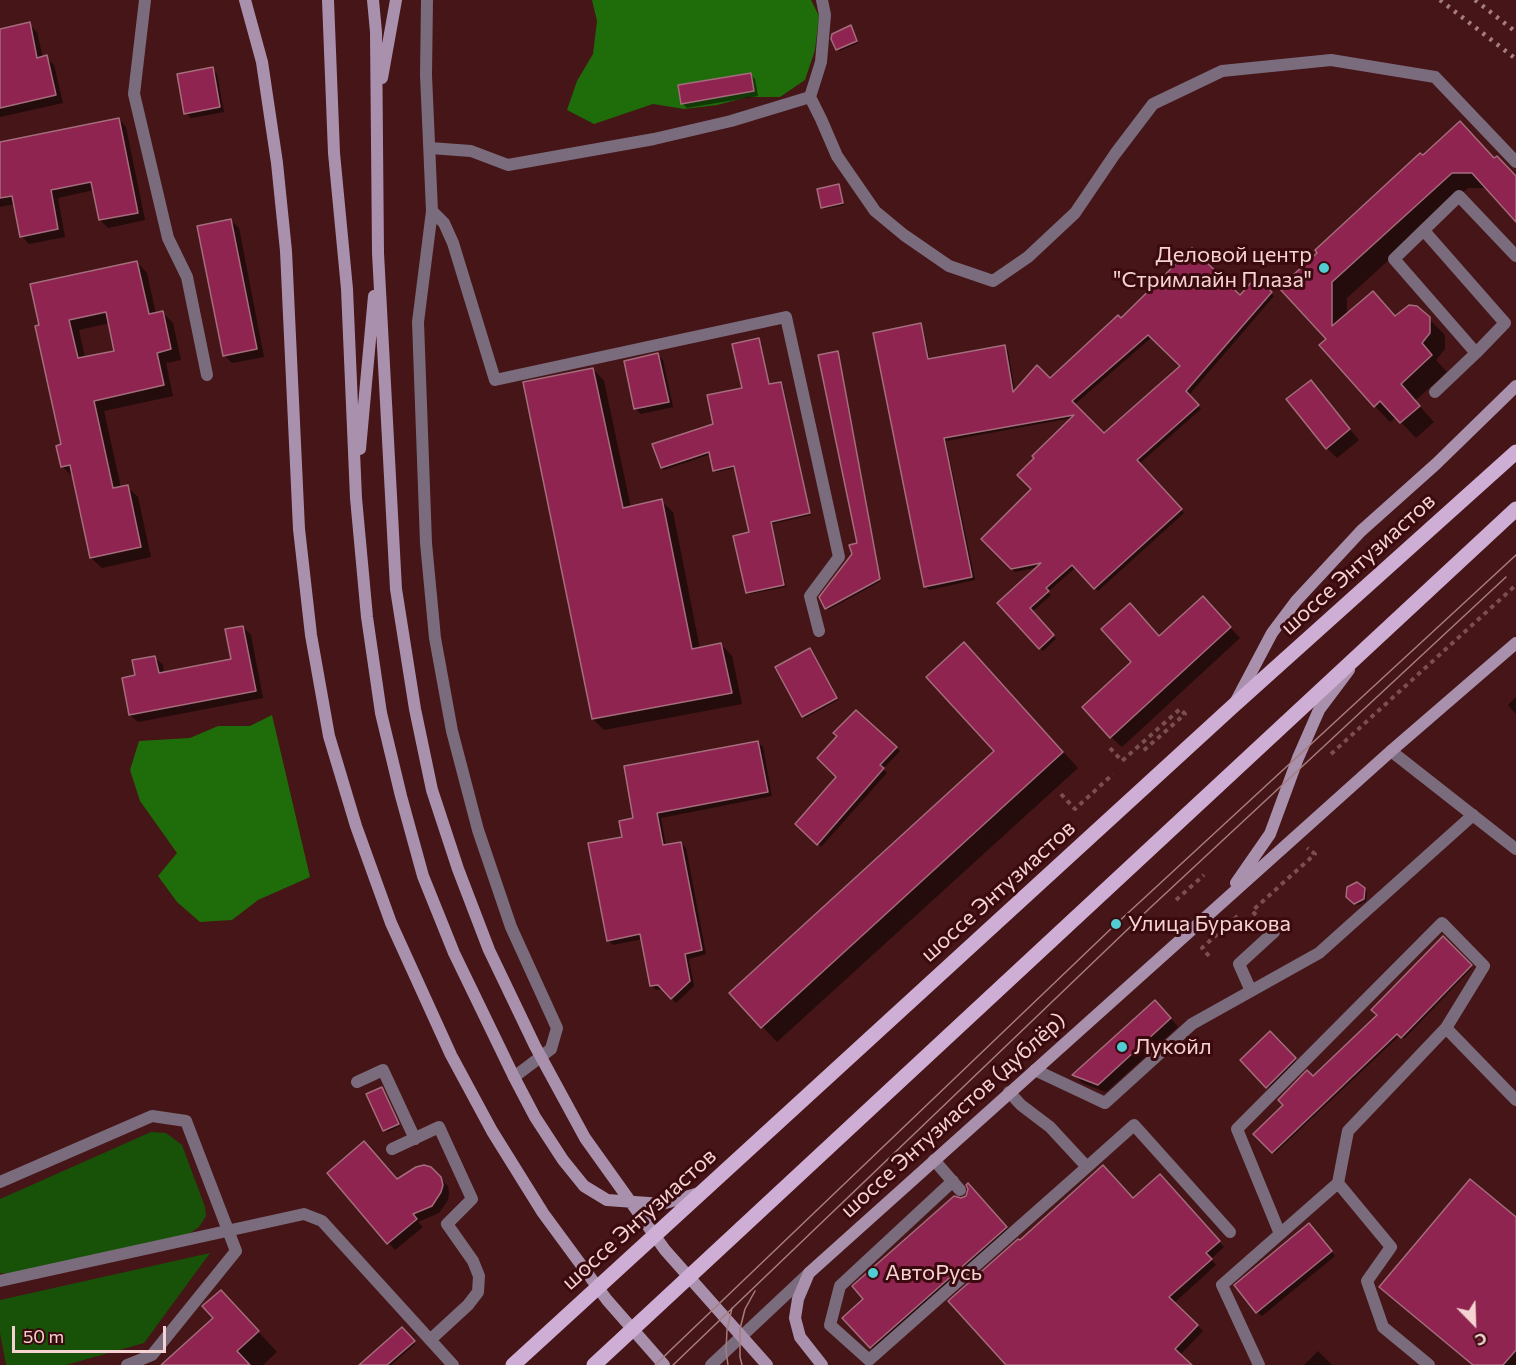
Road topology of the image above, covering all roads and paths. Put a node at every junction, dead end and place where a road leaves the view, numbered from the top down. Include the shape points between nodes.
1 (145, 0) edge
2 (245, 0) edge
3 (328, 0) edge
4 (373, 0) edge
5 (396, 0) edge
6 (427, 0) edge
7 (822, 0) edge
8 (810, 97) junction
9 (376, 109) junction
10 (430, 148) junction
11 (1516, 162) edge
12 (432, 211) junction
13 (1426, 233) dead end
14 (378, 253) junction
15 (1516, 256) edge
16 (1476, 353) junction
17 (207, 375) dead end
18 (1516, 386) edge
19 (1435, 392) dead end
20 (1516, 453) edge
21 (356, 498) junction
22 (1516, 509) edge
23 (1516, 585) edge
24 (819, 631) dead end
25 (1516, 644) edge
26 (1363, 652) junction
27 (1232, 708) junction
28 (1110, 748) dead end
29 (1391, 751) junction
30 (1142, 752) dead end
31 (1331, 754) dead end
32 (1113, 774) dead end
33 (1061, 794) dead end
34 (1473, 815) junction
35 (1516, 849) edge
36 (1300, 855) dead end
37 (1204, 875) dead end
38 (1225, 899) junction
39 (1176, 900) dead end
40 (1241, 913) dead end
41 (1256, 915) dead end
42 (1274, 932) dead end
43 (1209, 956) dead end
44 (1251, 991) junction
45 (1446, 1028) junction
46 (1035, 1070) junction
47 (514, 1077) junction
48 (357, 1082) dead end
49 (1009, 1092) junction
50 (1516, 1100) edge
51 (415, 1139) junction
52 (392, 1149) dead end
53 (934, 1160) junction
54 (1087, 1167) junction
55 (0, 1182) edge
56 (1338, 1184) junction
57 (702, 1192) junction
58 (228, 1231) junction
59 (1230, 1232) dead end
60 (1280, 1234) junction
61 (809, 1273) junction
62 (0, 1281) edge
63 (430, 1340) junction
64 (127, 1365) edge
65 (453, 1365) edge
66 (513, 1365) edge
67 (594, 1365) edge
68 (664, 1365) edge
69 (711, 1365) edge
70 (767, 1365) edge
71 (822, 1365) edge
72 (1259, 1365) edge
73 (1429, 1365) edge

1 - 17 street via 134,94 168,238 188,277
2 - 68 main road via 262,62 277,163 286,251 299,529 311,635 329,736 356,826 391,923 451,1055 492,1131 543,1214 607,1300
3 - 21 main road via 334,153 348,290
4 - 9 main road
5 - 9 main road
6 - 10 street
7 - 8 street via 825,15 821,62
8 - 10 street via 654,139 508,165 471,152
8 - 11 street via 837,156 875,211 949,266 993,281 1028,257 1075,213 1153,104 1222,71 1331,60 1435,77
9 - 14 main road
10 - 12 street
12 - 24 street via 444,223 453,243 495,380 786,317 838,558 810,596
12 - 47 street via 418,322 426,543 435,638 452,731 478,830 510,927 557,1028 551,1049
13 - 16 street via 1505,323
14 - 21 main road
14 - 70 main road via 396,589 432,790 458,870 489,950 585,1138 665,1250
15 - 16 street via 1459,196 1394,259
16 - 19 street
18 - 27 main road via 1361,531 1296,601 1272,633
20 - 27 main road, шоссе Энтузиастов
21 - 47 main road via 381,713 401,796 423,876 454,953
22 - 26 main road
23 - 31 path
25 - 29 main road
26 - 38 main road via 1319,710 1270,834
26 - 67 main road
27 - 57 main road, шоссе Энтузиастов
28 - 30 path via 1122,761 1180,709 1185,714
29 - 34 street
29 - 38 main road
32 - 33 path via 1075,809
34 - 35 street
34 - 44 street via 1319,953
36 - 41 path via 1308,847 1315,854 1252,911
37 - 39 path
38 - 46 main road, шоссе Энтузиастов (дублёр)
40 - 43 path via 1202,948
42 - 44 street via 1239,964
44 - 46 street via 1192,1024 1105,1103
45 - 50 street
45 - 56 street via 1348,1131
45 - 60 street via 1484,966 1442,923 1237,1128
46 - 49 main road, шоссе Энтузиастов (дублёр)
47 - 57 main road via 535,1117 584,1186 607,1200 662,1204
48 - 51 street via 383,1070
49 - 53 main road, шоссе Энтузиастов (дублёр)
49 - 54 street via 1050,1127
51 - 52 street
51 - 63 street via 439,1127 449,1148 472,1199 447,1224 479,1276 478,1292
53 - 54 street via 957,1185 840,1286 830,1325 869,1360
53 - 61 main road, шоссе Энтузиастов (дублёр)
54 - 59 street via 1134,1125
55 - 58 street via 152,1116 186,1121
56 - 60 street
56 - 73 street via 1391,1247 1367,1281 1383,1327
57 - 66 main road, шоссе Энтузиастов
58 - 62 street
58 - 63 street via 304,1214 322,1221
58 - 64 street via 236,1251 152,1355
60 - 72 street via 1222,1284
61 - 69 street, шоссе Энтузиастов (дублёр)
61 - 71 main road via 795,1318 800,1337
63 - 65 street

